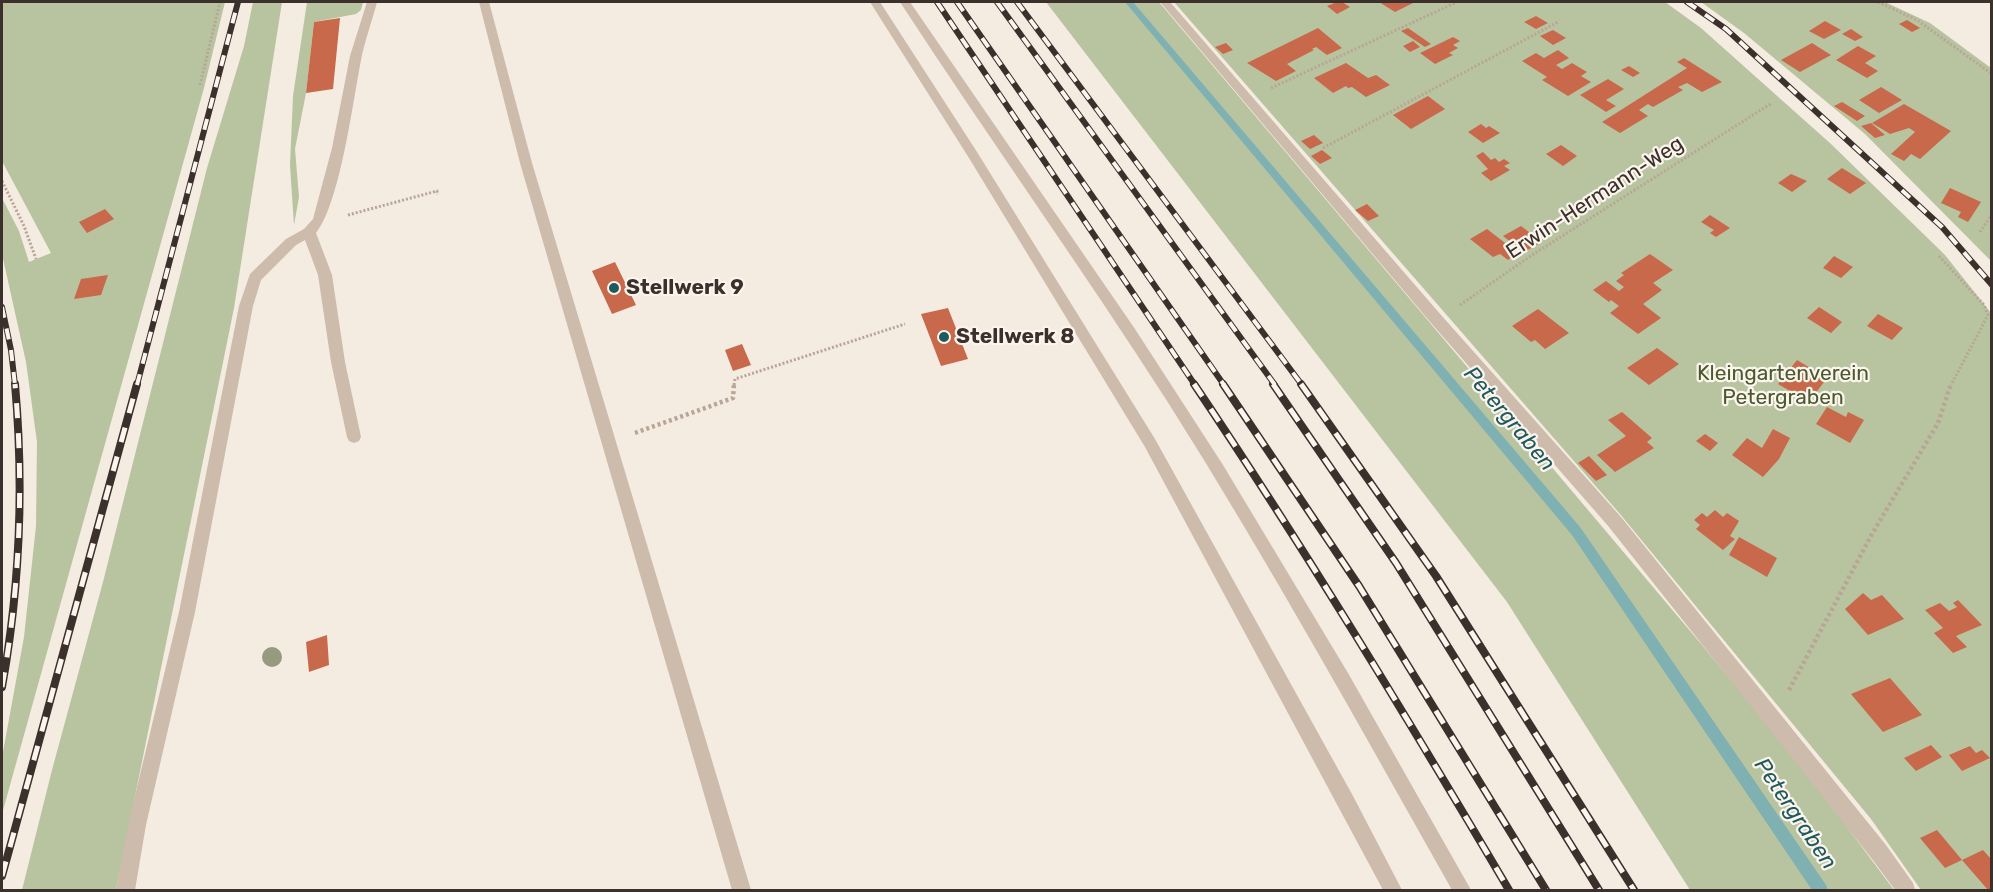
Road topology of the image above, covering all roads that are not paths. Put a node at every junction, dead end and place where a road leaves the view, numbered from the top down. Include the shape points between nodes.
1 (372, 2) edge
2 (484, 2) edge
3 (875, 2) edge
4 (905, 2) edge
5 (1165, 2) edge
6 (309, 232) junction
7 (354, 437) dead end
8 (125, 891) edge
9 (742, 891) edge
10 (1393, 891) edge
11 (1462, 891) edge
12 (1906, 891) edge

1 - 6 lane via 320,216
2 - 9 lane via 526,163
3 - 10 lane via 1150,443
4 - 11 lane via 1131,334 1372,730
5 - 12 lane via 1615,522
6 - 7 lane via 325,275
6 - 8 lane via 291,242 255,278 246,306 187,612 136,825

